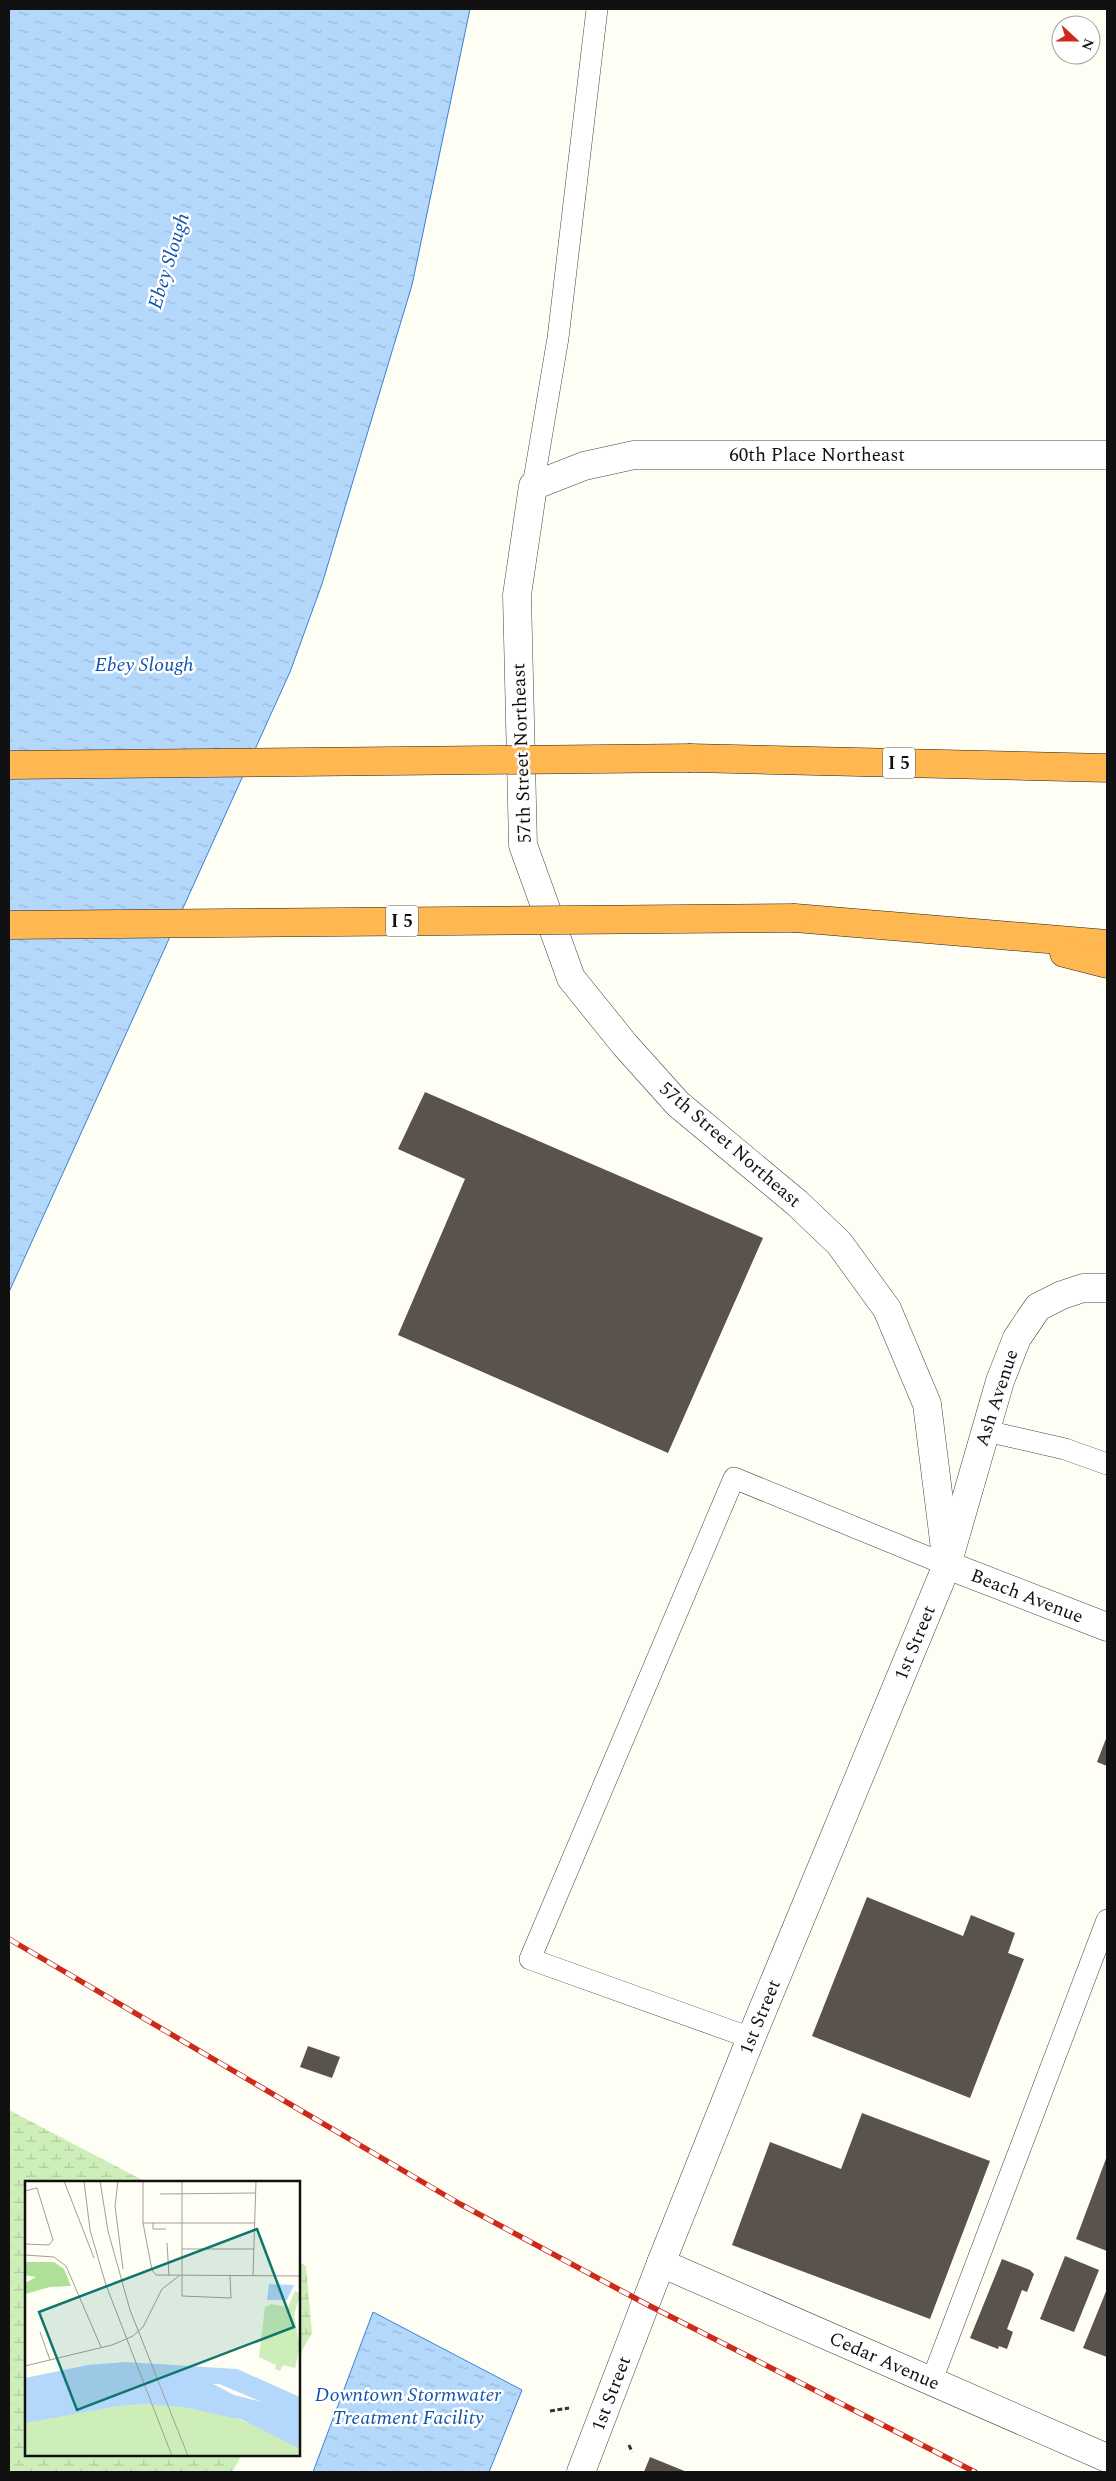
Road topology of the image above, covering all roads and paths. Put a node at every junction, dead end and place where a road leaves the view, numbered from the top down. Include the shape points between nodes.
1 (597, 9) edge
2 (1107, 455) edge
3 (533, 486) junction
4 (9, 765) edge
5 (1107, 768) edge
6 (9, 924) edge
7 (980, 932) junction
8 (1107, 944) edge
9 (1107, 964) edge
10 (1107, 1288) edge
11 (986, 1431) junction
12 (1107, 1464) edge
13 (947, 1565) junction
14 (1107, 1627) edge
15 (1107, 1920) edge
16 (751, 2038) junction
17 (661, 2263) junction
18 (932, 2380) junction
19 (1107, 2458) edge
20 (581, 2472) edge

1 - 3 lane via 558,338
2 - 3 street, 60th Place Northeast via 634,456 584,466
3 - 13 street, 57th Street Northeast via 517,595 523,844 571,978 624,1046 678,1104 839,1243 887,1308 927,1404
4 - 5 highway, I 5, bridge via 692,758
6 - 7 highway, I 5, bridge via 795,918
7 - 8 highway, I 5
7 - 9 highway
10 - 11 street, Ash Avenue via 1083,1288 1038,1307 1017,1338 1000,1381
11 - 12 lane via 1065,1449
11 - 13 street, Ash Avenue
13 - 14 street, Beach Avenue
13 - 16 street, 1st Street
13 - 16 lane via 734,1478 530,1959
15 - 18 lane
16 - 17 street, 1st Street
17 - 18 street, Cedar Avenue
17 - 20 street, 1st Street
18 - 19 street, Cedar Avenue

